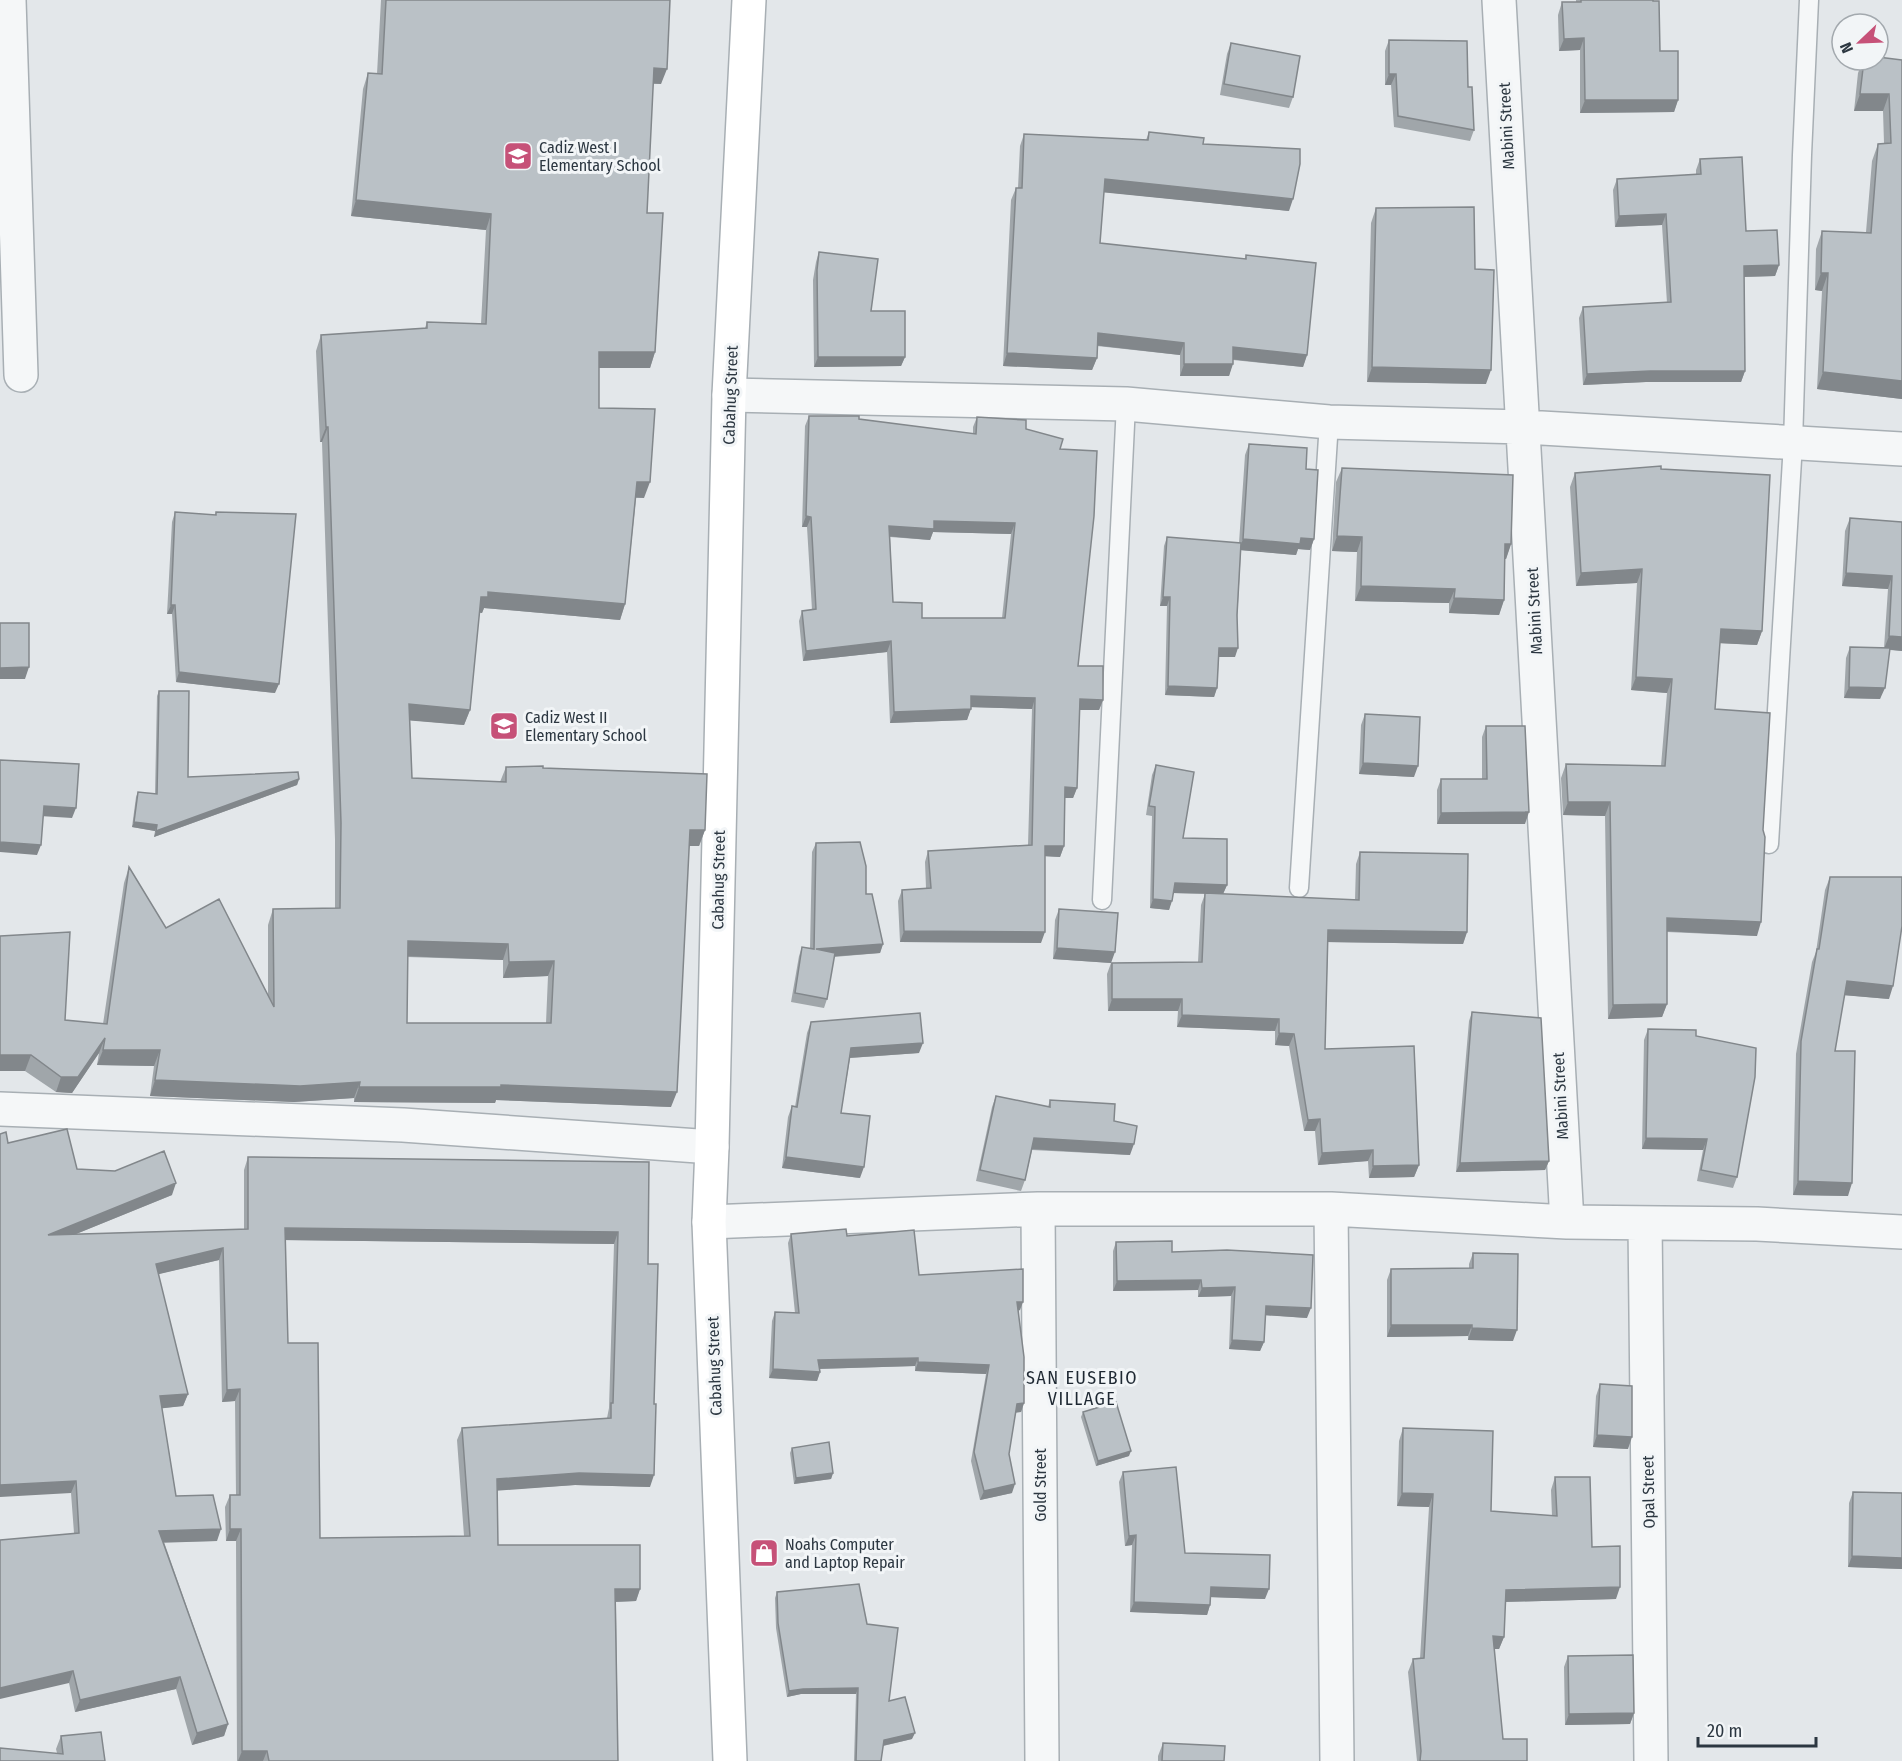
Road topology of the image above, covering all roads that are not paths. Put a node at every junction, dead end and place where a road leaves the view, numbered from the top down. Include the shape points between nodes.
1 (9, 0) edge
2 (749, 0) edge
3 (1499, 0) edge
4 (1809, 0) edge
5 (21, 375) dead end
6 (729, 395) junction
7 (1126, 404) junction
8 (1329, 422) junction
9 (1524, 428) junction
10 (1793, 443) junction
11 (1902, 449) edge
12 (1769, 844) dead end
13 (1299, 888) dead end
14 (1102, 900) dead end
15 (0, 1109) edge
16 (712, 1147) junction
17 (1038, 1209) junction
18 (1331, 1209) junction
19 (708, 1222) junction
20 (1567, 1222) junction
21 (1645, 1223) junction
22 (1902, 1232) edge
23 (730, 1761) edge
24 (1042, 1761) edge
25 (1337, 1761) edge
26 (1651, 1761) edge

1 - 5 street
2 - 6 street, Cabahug Street
3 - 9 street, Mabini Street
4 - 10 lane
6 - 7 street
6 - 16 street, Cabahug Street
7 - 8 street
7 - 14 lane
8 - 9 street
8 - 13 lane
9 - 10 street
9 - 20 street, Mabini Street
10 - 11 street
10 - 12 lane
15 - 16 street via 403,1125
16 - 19 street, Cabahug Street
17 - 18 street
17 - 19 street
17 - 24 street, Gold Street
18 - 20 street
18 - 25 street
19 - 23 street, Cabahug Street
20 - 21 street
21 - 22 street
21 - 26 street, Opal Street

